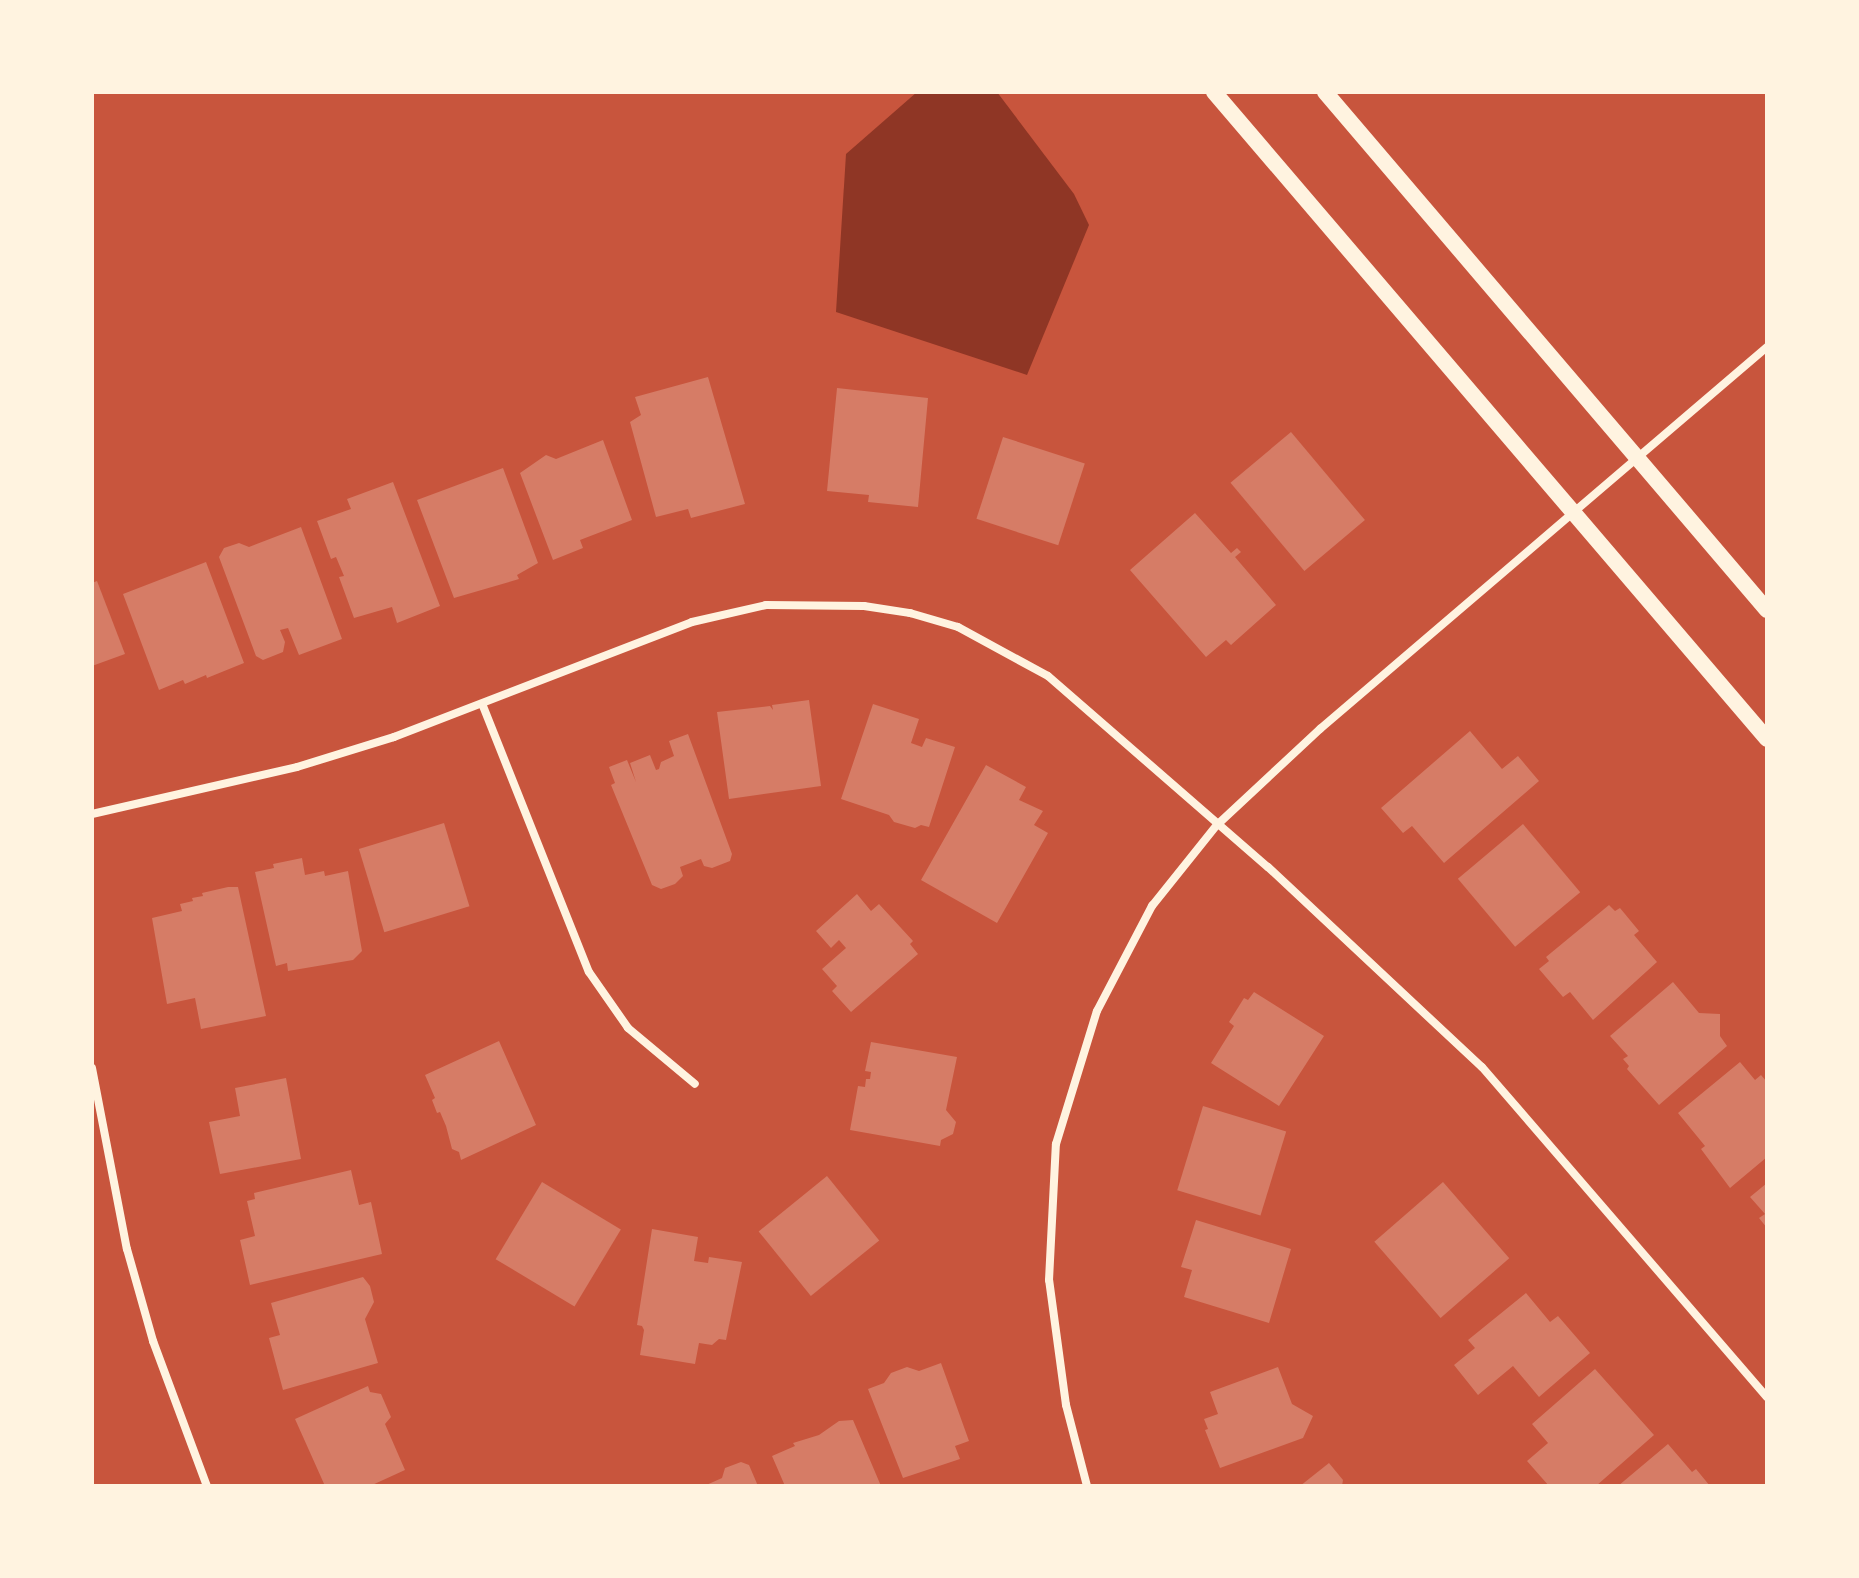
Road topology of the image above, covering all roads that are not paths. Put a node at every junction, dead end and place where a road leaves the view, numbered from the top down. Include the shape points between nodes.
1 (1214, 92) edge
2 (1325, 92) edge
3 (1767, 347) edge
4 (1636, 456) junction
5 (1572, 511) junction
6 (1767, 610) edge
7 (483, 706) junction
8 (1767, 739) edge
9 (92, 814) edge
10 (1217, 825) junction
11 (92, 1068) edge
12 (695, 1084) dead end
13 (1767, 1397) edge
14 (207, 1486) edge
15 (1087, 1486) edge

1 - 5 main road
2 - 4 main road
3 - 4 street
4 - 5 street
4 - 6 main road
5 - 8 main road
5 - 10 street
7 - 9 street via 297,767
7 - 10 street via 692,622 766,605 864,606 910,613 958,627 1048,676
7 - 12 street via 589,972 628,1028
10 - 13 street via 1482,1067
10 - 15 street via 1152,906 1097,1011 1056,1144 1049,1280 1066,1405
11 - 14 street via 131,1264 153,1341

